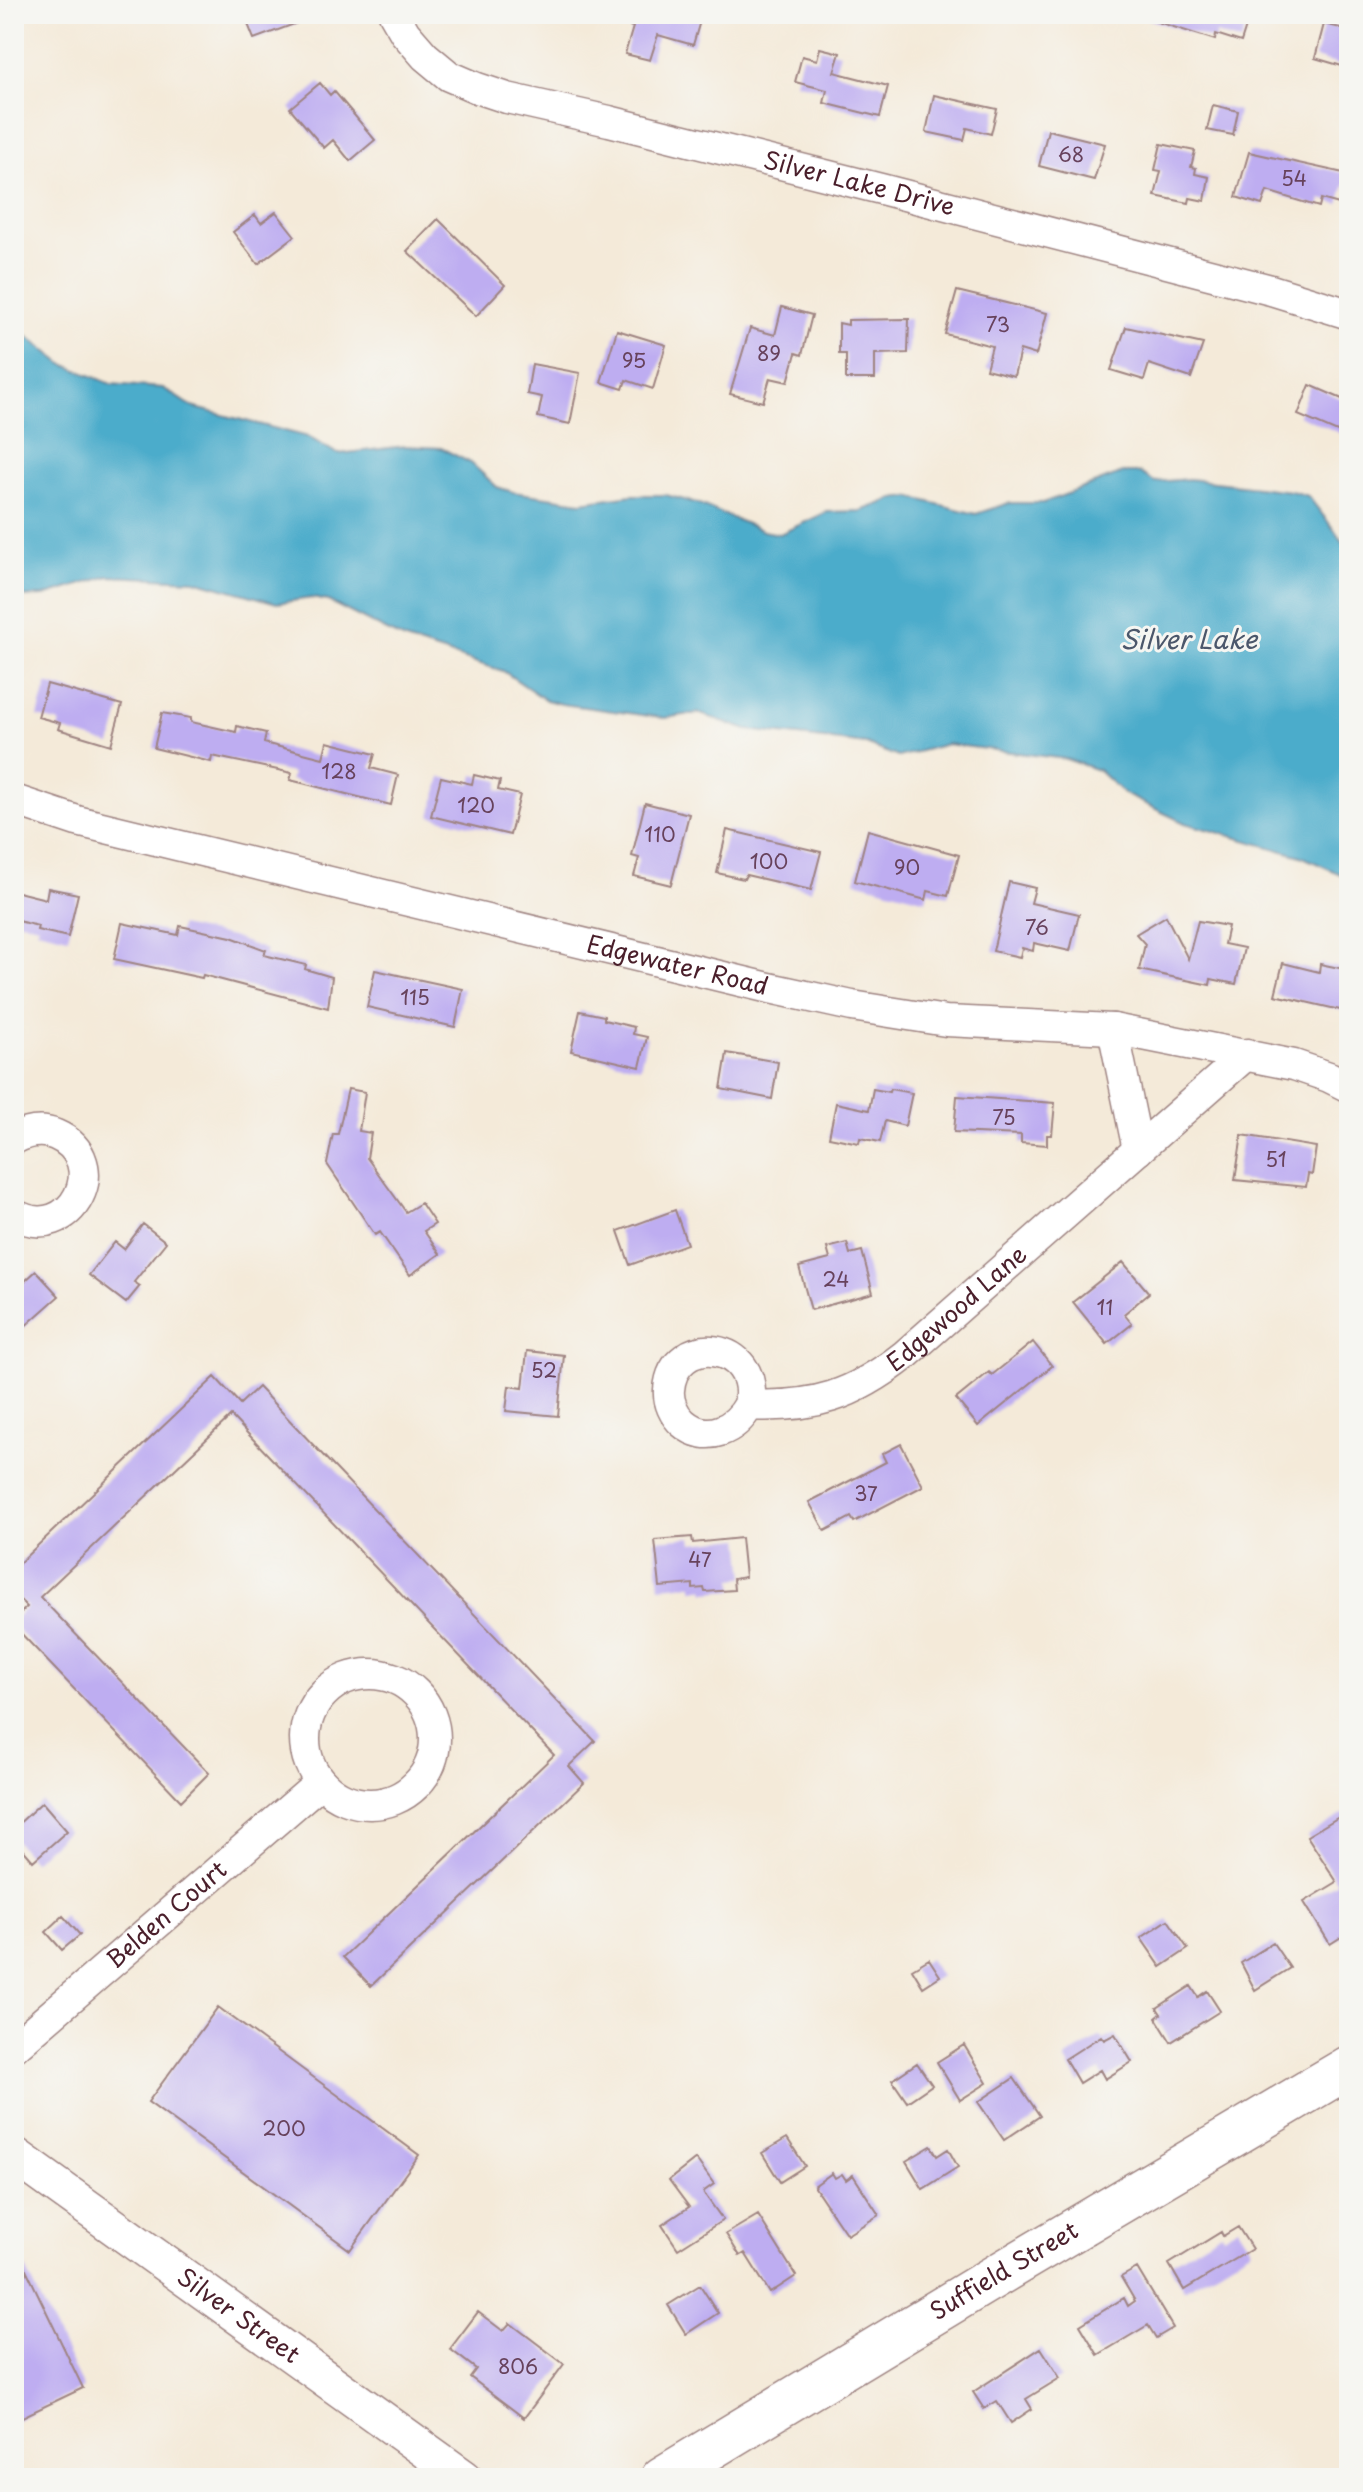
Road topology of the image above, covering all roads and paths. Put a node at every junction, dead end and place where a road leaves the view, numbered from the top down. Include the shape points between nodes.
1 (394, 14) edge
2 (1349, 314) edge
3 (14, 800) edge
4 (1113, 1029) junction
5 (1247, 1054) junction
6 (1349, 1087) edge
7 (14, 1139) edge
8 (1138, 1150) junction
9 (14, 1214) edge
10 (749, 1405) dead end
11 (321, 1782) junction
12 (14, 2047) edge
13 (1349, 2067) edge
14 (14, 2155) edge
15 (464, 2478) edge
16 (662, 2478) edge

1 - 2 street, Silver Lake Drive via 425,56 449,76 507,98 866,185
3 - 4 street, Edgewater Road via 108,829 838,1003 946,1021
4 - 5 street, Edgewater Road
4 - 8 street
5 - 6 street, Edgewater Road via 1294,1065
5 - 8 street, Edgewood Lane
7 - 9 street via 30,1132 59,1136 74,1148 84,1175 76,1202 62,1215 34,1221
8 - 10 street, Edgewood Lane via 884,1372 837,1396 806,1404
11 - 11 street via 355,1802 382,1803 407,1793 425,1774 435,1749 433,1722 421,1698 400,1680 373,1673 346,1678 323,1693 308,1717 305,1744
11 - 12 street, Belden Court
13 - 16 main road, Suffield Street
14 - 15 street, Silver Street

